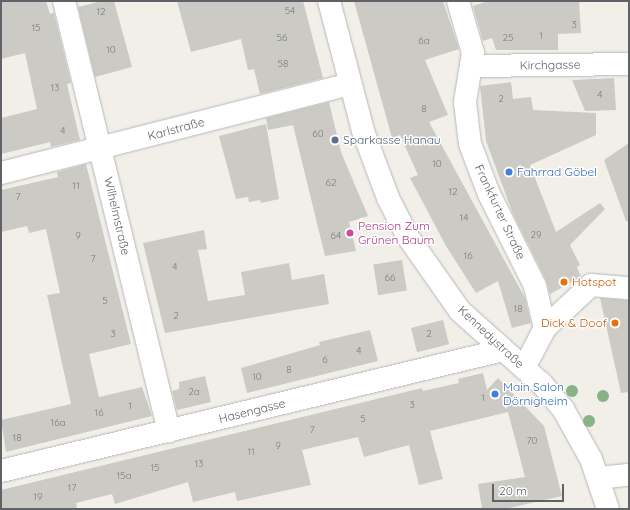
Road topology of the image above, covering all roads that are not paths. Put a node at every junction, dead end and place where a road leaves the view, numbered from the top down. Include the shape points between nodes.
1 (64, 1) edge
2 (329, 1) edge
3 (458, 1) edge
4 (629, 64) edge
5 (472, 66) junction
6 (350, 84) junction
7 (101, 149) junction
8 (1, 173) edge
9 (629, 288) edge
10 (545, 328) junction
11 (503, 350) junction
12 (524, 368) junction
13 (169, 431) junction
14 (1, 471) edge
15 (629, 475) edge
16 (598, 478) junction
17 (608, 509) edge

1 - 7 street, Wilhelmstraße
2 - 6 street, Kennedystraße
3 - 5 street, Frankfurter Straße via 470,37
4 - 5 street, Kirchgasse
5 - 10 street, Frankfurter Straße via 464,102 470,144 486,188 535,286
6 - 7 street, Karlstraße
6 - 11 street, Kennedystraße via 375,164 408,237 460,311
7 - 8 street, Karlstraße
7 - 13 street, Wilhelmstraße
9 - 10 street via 591,285
10 - 12 street
11 - 12 street, Kennedystraße
11 - 13 street, Hasengasse
12 - 16 street, Kennedystraße via 547,388 574,424
13 - 14 street, Hasengasse
15 - 16 street
16 - 17 street, Kennedystraße

